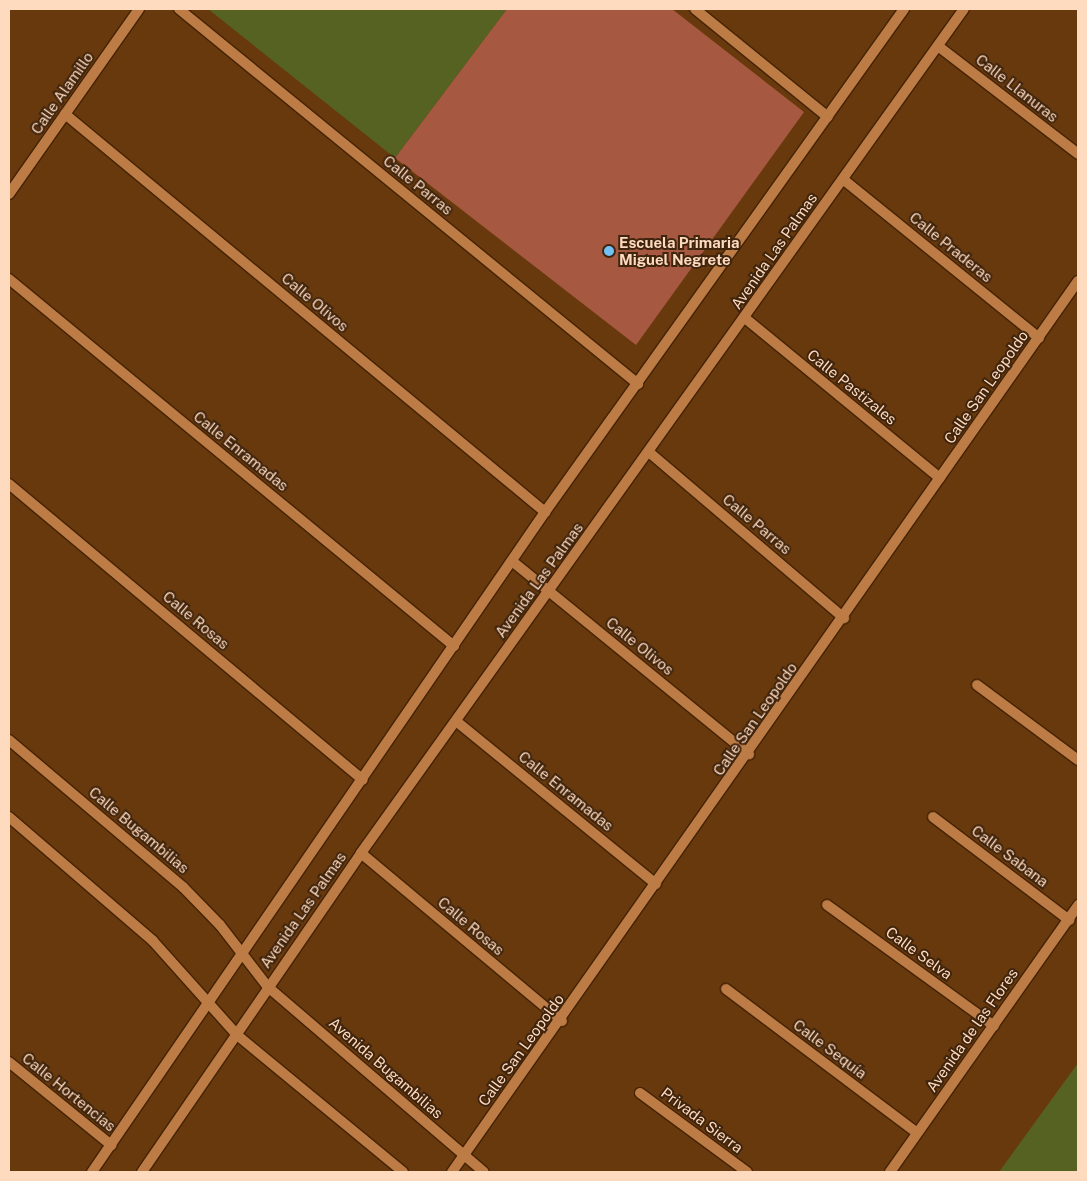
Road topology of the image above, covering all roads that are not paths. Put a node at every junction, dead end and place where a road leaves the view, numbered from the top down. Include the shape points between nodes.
1 (139, 9) edge
2 (179, 9) edge
3 (695, 9) edge
4 (904, 9) edge
5 (964, 9) edge
6 (938, 46) junction
7 (65, 114) junction
8 (828, 117) junction
9 (1078, 154) edge
10 (844, 180) junction
11 (9, 194) edge
12 (9, 279) edge
13 (1078, 282) edge
14 (745, 318) junction
15 (1039, 338) junction
16 (638, 384) junction
17 (650, 453) junction
18 (940, 478) junction
19 (9, 484) edge
20 (545, 512) junction
21 (512, 561) junction
22 (549, 590) junction
23 (844, 618) junction
24 (454, 646) junction
25 (977, 685) dead end
26 (456, 721) junction
27 (9, 740) edge
28 (749, 754) junction
29 (1078, 760) edge
30 (363, 780) junction
31 (9, 817) edge
32 (933, 817) dead end
33 (361, 853) junction
34 (656, 884) junction
35 (827, 905) dead end
36 (1078, 905) edge
37 (1069, 920) junction
38 (242, 952) junction
39 (268, 987) junction
40 (726, 989) dead end
41 (208, 1002) junction
42 (562, 1020) junction
43 (994, 1026) junction
44 (237, 1035) junction
45 (9, 1062) edge
46 (640, 1093) dead end
47 (917, 1134) junction
48 (111, 1145) junction
49 (463, 1155) junction
50 (92, 1172) edge
51 (142, 1172) edge
52 (403, 1172) edge
53 (452, 1172) edge
54 (484, 1172) edge
55 (747, 1172) edge
56 (890, 1172) edge

1 - 7 street, Calle Alamillo
2 - 16 street, Calle Parras
3 - 8 street
4 - 8 street, Avenida Las Palmas
5 - 6 street, Avenida Las Palmas
6 - 9 street, Calle Llanuras
6 - 10 street, Avenida Las Palmas
7 - 11 street, Calle Alamillo
7 - 20 street, Calle Olivos
8 - 16 street, Avenida Las Palmas
10 - 14 street, Avenida Las Palmas
10 - 15 street, Calle Praderas
12 - 24 street, Calle Enramadas
13 - 15 street, Calle San Leopoldo
14 - 17 street, Avenida Las Palmas
14 - 18 street, Calle Pastizales
15 - 18 street, Calle San Leopoldo
16 - 20 street, Avenida Las Palmas
17 - 22 street, Avenida Las Palmas
17 - 23 street, Calle Parras
18 - 23 street, Calle San Leopoldo
19 - 30 street, Calle Rosas
20 - 21 street, Avenida Las Palmas
21 - 22 street, Calle Olivos
21 - 24 street, Avenida Las Palmas
22 - 26 street, Avenida Las Palmas
22 - 28 street, Calle Olivos
23 - 28 street, Calle San Leopoldo
24 - 30 street, Avenida Las Palmas
25 - 29 street
26 - 33 street, Avenida Las Palmas
26 - 34 street, Calle Enramadas
27 - 38 street, Calle Bugambilias via 183,887
28 - 34 street, Calle San Leopoldo
30 - 38 street, Avenida Las Palmas
31 - 41 street via 153,941
32 - 37 street, Calle Sabana
33 - 39 street, Avenida Las Palmas
33 - 42 street, Calle Rosas
34 - 42 street, Calle San Leopoldo
35 - 43 street, Calle Selva
36 - 37 street, Avenida de las Flores
37 - 43 street, Avenida de las Flores
38 - 39 street, Calle Bugambilias
38 - 41 street, Avenida Las Palmas
39 - 44 street, Avenida Las Palmas
39 - 49 street, Avenida Bugambilias
40 - 47 street, Calle Sequía
41 - 44 street
41 - 48 street, Avenida Las Palmas
42 - 49 street, Calle San Leopoldo
43 - 47 street, Avenida de las Flores
44 - 51 street, Avenida Las Palmas
44 - 52 street
45 - 48 street, Calle Hortencias
46 - 55 street, Privada Sierra
47 - 56 street, Avenida de las Flores
48 - 50 street, Avenida Las Palmas
49 - 53 street, Calle San Leopoldo
49 - 54 street, Avenida Bugambilias

